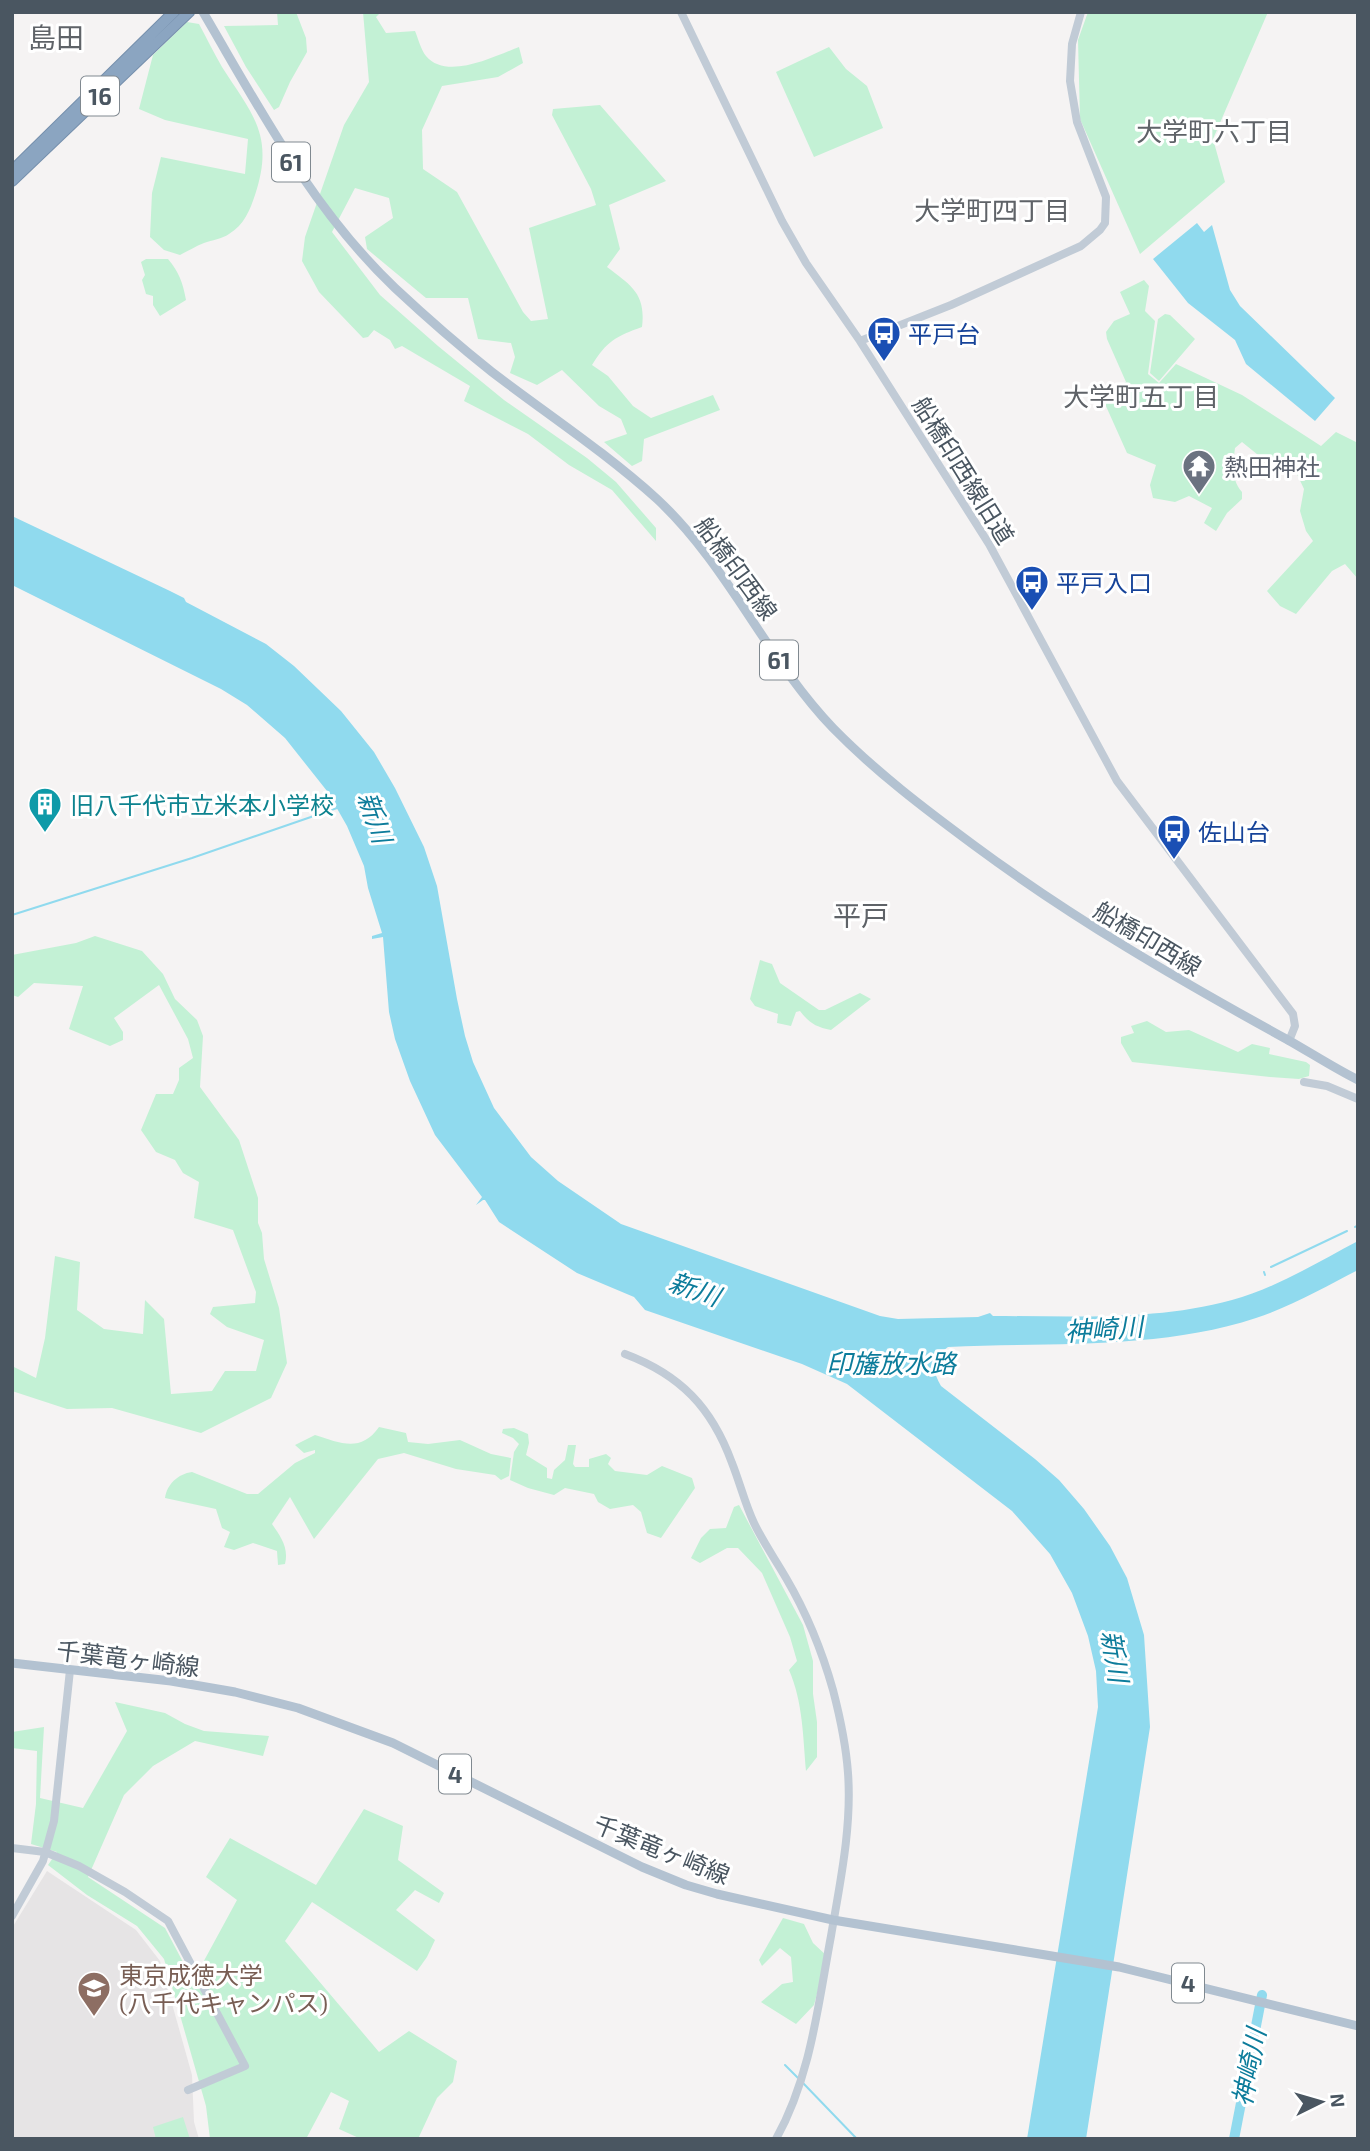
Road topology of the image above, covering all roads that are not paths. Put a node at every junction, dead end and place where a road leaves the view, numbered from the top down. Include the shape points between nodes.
1 (174, 12) edge
2 (189, 12) edge
3 (202, 12) edge
4 (681, 12) edge
5 (1081, 12) edge
6 (99, 92) junction
7 (32, 157) junction
8 (12, 171) edge
9 (12, 181) edge
10 (860, 341) junction
11 (1289, 1041) junction
12 (1358, 1080) edge
13 (1304, 1082) dead end
14 (1358, 1099) edge
15 (625, 1354) dead end
16 (12, 1663) edge
17 (70, 1670) junction
18 (12, 1848) edge
19 (46, 1853) junction
20 (12, 1916) edge
21 (833, 1920) junction
22 (1358, 2026) edge
23 (188, 2090) dead end
24 (776, 2139) edge

1 - 6 highway, 16
2 - 6 highway, 16
3 - 11 main road, 船橋印西線 / 61 via 293,164 363,256 447,335 597,448 663,505 708,556 805,696 833,728 959,834 1058,904 1157,967
4 - 10 street, 船橋印西線旧道 via 782,221
5 - 10 street via 1072,44 1070,81 1077,122 1106,197 1105,223 1081,246
6 - 7 highway, 16
7 - 8 highway, 16
7 - 9 highway, 16
10 - 11 street, 船橋印西線旧道 via 989,544 1117,781 1293,1014 1295,1026
11 - 12 main road, 船橋印西線 / 61
13 - 14 street
15 - 21 street via 684,1387 716,1425 753,1521 787,1579 824,1662 840,1719 848,1774 848,1815
16 - 17 main road, 千葉竜ヶ崎線 / 4
17 - 19 street via 54,1821
17 - 21 main road, 千葉竜ヶ崎線 / 4 via 193,1684 309,1712 393,1743 686,1885
18 - 19 street
19 - 20 street
19 - 23 street via 88,1871 168,1921 245,2066
21 - 22 main road, 千葉竜ヶ崎線 / 4 via 1117,1967
21 - 24 street via 804,2075

